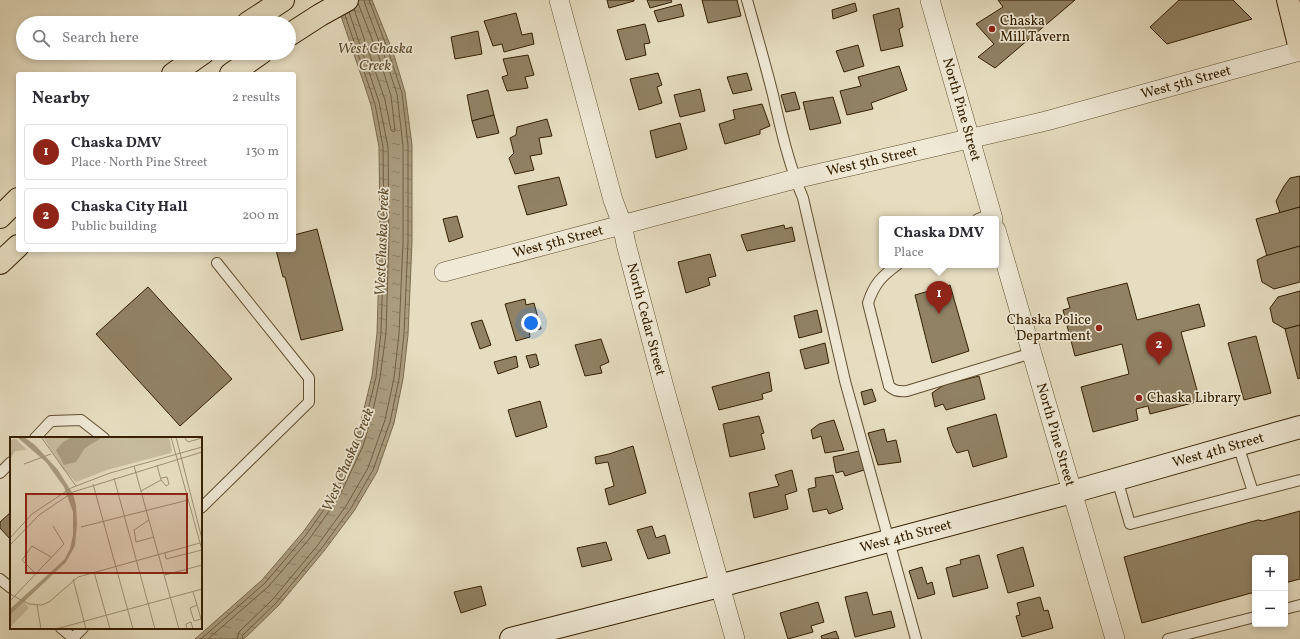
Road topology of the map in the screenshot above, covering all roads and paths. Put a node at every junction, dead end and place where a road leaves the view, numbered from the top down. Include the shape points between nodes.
1 (283, 0) edge
2 (347, 0) edge
3 (559, 0) edge
4 (747, 0) edge
5 (930, 0) edge
6 (1288, 0) edge
7 (259, 16) edge
8 (296, 30) edge
9 (1300, 50) edge
10 (193, 60) edge
11 (251, 60) edge
12 (177, 72) edge
13 (234, 72) edge
14 (969, 138) junction
15 (795, 179) junction
16 (16, 201) edge
17 (989, 216) edge
18 (0, 217) edge
19 (622, 224) junction
20 (16, 248) edge
21 (999, 249) edge
22 (217, 263) dead end
23 (0, 264) edge
24 (893, 268) edge
25 (444, 272) dead end
26 (1032, 353) junction
27 (1300, 427) edge
28 (36, 437) edge
29 (103, 437) edge
30 (1238, 445) junction
31 (10, 463) edge
32 (0, 473) edge
33 (1117, 479) junction
34 (1300, 480) edge
35 (1072, 492) junction
36 (1253, 492) junction
37 (202, 507) edge
38 (889, 541) junction
39 (0, 579) edge
40 (720, 586) junction
41 (10, 587) edge
42 (1300, 605) edge
43 (1288, 608) edge
44 (1252, 618) edge
45 (61, 629) edge
46 (82, 629) edge
47 (552, 634) edge
48 (72, 639) edge
49 (511, 639) edge
50 (735, 639) edge
51 (916, 639) edge
52 (1115, 639) edge
53 (1168, 639) edge

1 - 7 main road
2 - 8 main road
3 - 19 street, North Cedar Street via 613,200
4 - 15 lane
5 - 14 street, North Pine Street
6 - 9 main road
9 - 14 street, West 5th Street via 1046,121
10 - 12 main road
11 - 13 main road
14 - 15 street, West 5th Street
14 - 17 street, North Pine Street
15 - 19 street, West 5th Street
15 - 38 lane via 803,198 845,381
16 - 18 main road
19 - 25 street, West 5th Street
19 - 40 street, North Cedar Street via 661,378
20 - 23 main road
21 - 26 street, North Pine Street
22 - 37 lane via 309,378 309,402
24 - 26 lane via 882,276 872,290 868,303 889,386 893,389 907,391
26 - 35 street, North Pine Street
27 - 30 street, West 4th Street
28 - 29 lane via 51,421 81,420
30 - 33 street, West 4th Street
30 - 36 lane
31 - 32 lane
33 - 35 street, West 4th Street
33 - 36 lane via 1130,524
34 - 36 lane
35 - 38 street, West 4th Street
35 - 52 street, North Pine Street
38 - 40 street, West 4th Street
38 - 51 lane
39 - 41 lane
40 - 47 street, West 4th Street
40 - 50 street, North Cedar Street
42 - 43 lane
44 - 53 lane
45 - 48 lane
46 - 48 lane
47 - 49 street, West 4th Street

